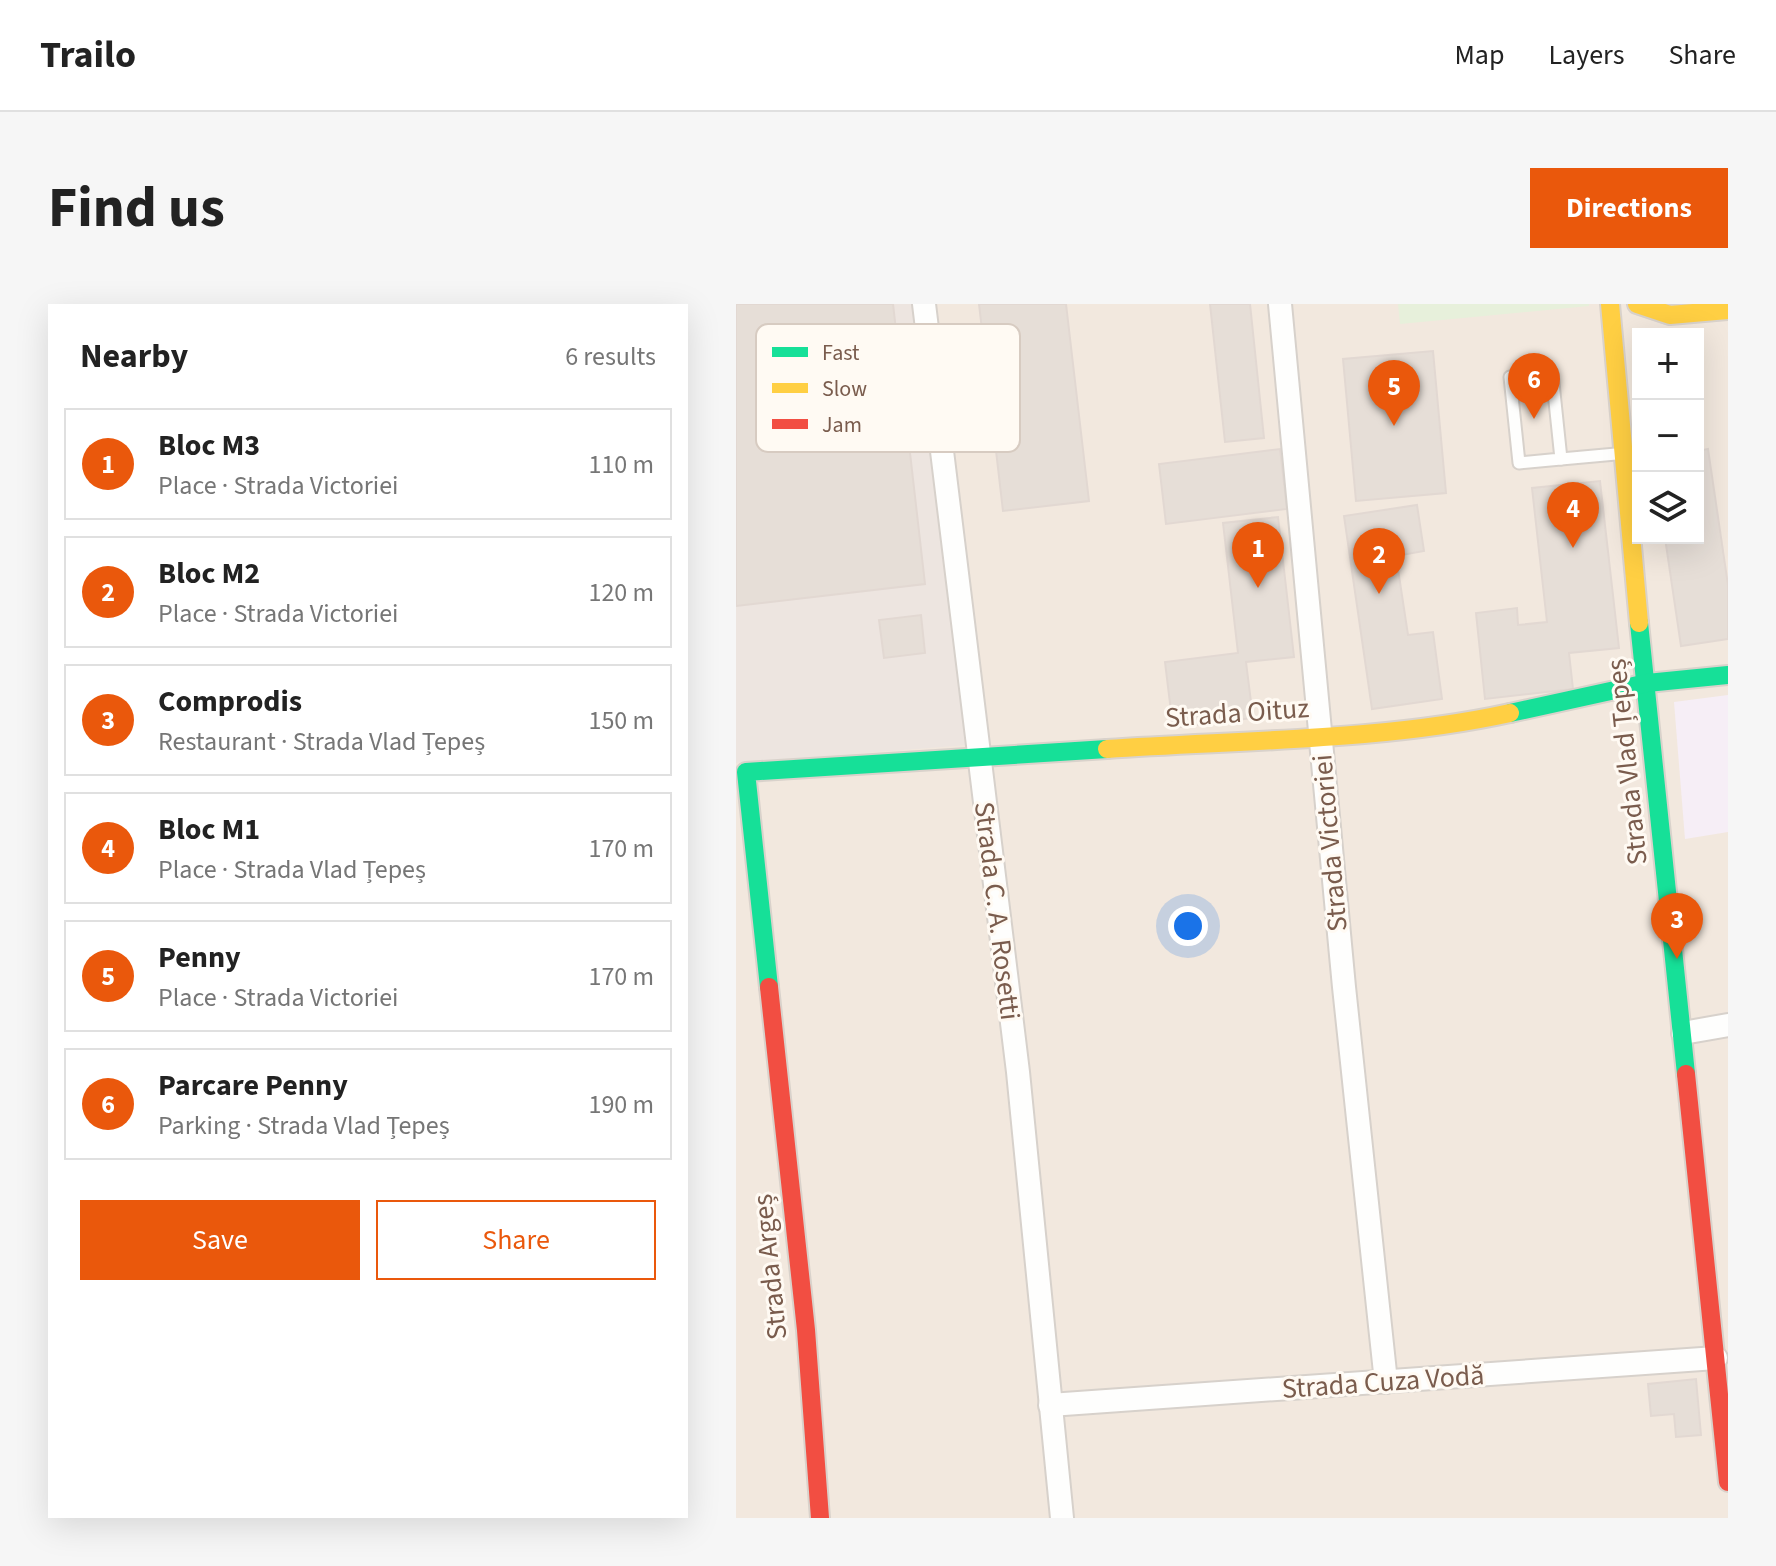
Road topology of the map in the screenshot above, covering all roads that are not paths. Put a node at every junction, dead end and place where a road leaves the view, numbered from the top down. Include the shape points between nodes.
1 (924, 304) edge
2 (1280, 304) edge
3 (1610, 304) edge
4 (1637, 304) edge
5 (1728, 310) edge
6 (1670, 315) junction
7 (927, 324) edge
8 (1616, 370) junction
9 (943, 452) edge
10 (1622, 453) junction
11 (1561, 459) junction
12 (1728, 675) edge
13 (1647, 683) junction
14 (1320, 735) junction
15 (978, 759) junction
16 (746, 772) joint
17 (1728, 1025) edge
18 (1683, 1033) junction
19 (1722, 1357) edge
20 (1386, 1382) junction
21 (1050, 1405) junction
22 (1728, 1482) edge
23 (820, 1518) edge
24 (1062, 1518) edge

1 - 7 street, Strada C. A. Rosetti
2 - 14 street, Strada Victoriei
3 - 8 street, Strada Vlad Țepeș
4 - 6 street
5 - 6 street
6 - 8 street via 1638,332
8 - 10 street, Strada Vlad Țepeș
9 - 15 street, Strada C. A. Rosetti
10 - 11 lane
10 - 13 street, Strada Vlad Țepeș
11 - 11 lane via 1552,373 1510,377 1519,463
12 - 13 street, Strada Oituz
13 - 14 street, Strada Oituz via 1470,722
13 - 18 street, Strada Vlad Țepeș
14 - 15 street, Strada Oituz
14 - 20 street, Strada Victoriei
15 - 16 street, Strada Oituz
15 - 21 street, Strada C. A. Rosetti via 1018,1072
16 - 23 street, Strada Argeș via 806,1330
17 - 18 street
18 - 19 street, Strada Vlad Țepeș
19 - 20 street, Strada Cuza Vodă
19 - 22 street, Strada Vlad Țepeș
20 - 21 street, Strada Cuza Vodă
21 - 24 street, Strada C. A. Rosetti

